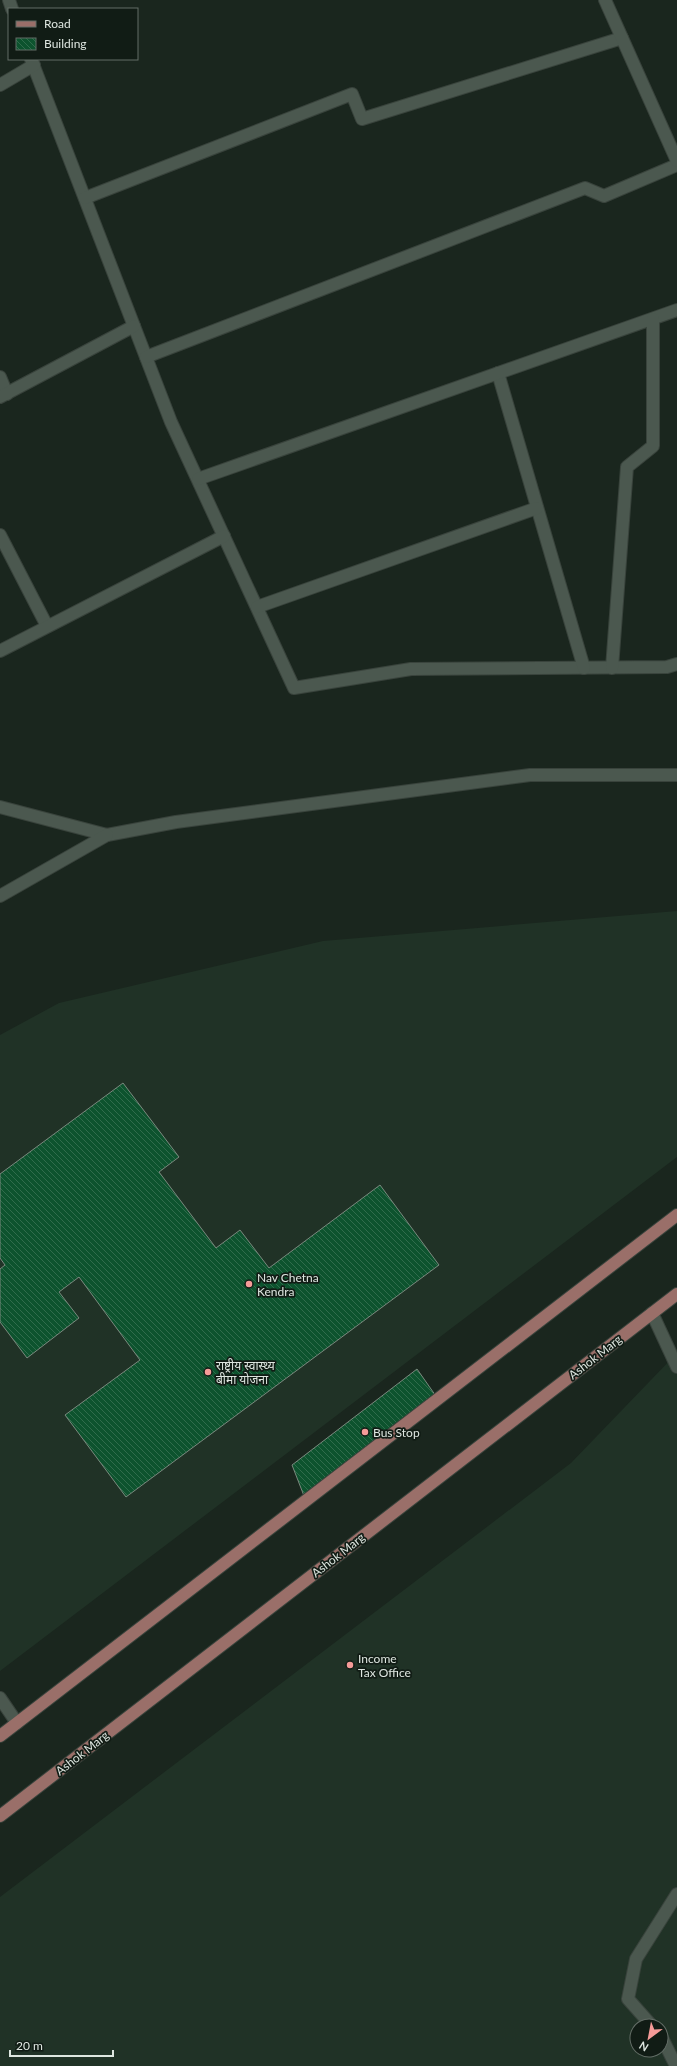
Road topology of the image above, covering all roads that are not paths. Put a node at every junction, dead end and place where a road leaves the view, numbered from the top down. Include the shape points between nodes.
1 (605, 0) edge
2 (622, 38) junction
3 (32, 62) edge
4 (0, 85) edge
5 (677, 161) edge
6 (677, 165) edge
7 (85, 198) junction
8 (677, 310) edge
9 (652, 319) junction
10 (134, 326) junction
11 (146, 357) junction
12 (498, 373) junction
13 (0, 377) edge
14 (3, 396) edge
15 (198, 479) junction
16 (537, 508) junction
17 (0, 535) edge
18 (224, 536) junction
19 (257, 607) junction
20 (47, 626) junction
21 (0, 651) edge
22 (677, 664) edge
23 (584, 668) junction
24 (612, 668) junction
25 (677, 775) edge
26 (0, 807) edge
27 (107, 835) junction
28 (0, 896) edge
29 (677, 1215) edge
30 (677, 1294) edge
31 (652, 1313) junction
32 (677, 1367) edge
33 (0, 1698) edge
34 (17, 1723) junction
35 (0, 1736) edge
36 (0, 1816) edge
37 (677, 1894) edge
38 (645, 2018) edge
39 (669, 2052) edge
40 (676, 2066) edge

1 - 2 street
2 - 5 street
2 - 7 street via 362,118 352,94
3 - 4 street
3 - 7 street
6 - 11 street via 604,196 585,188
7 - 10 street
8 - 9 street
9 - 12 street
9 - 24 street via 653,446 627,467
10 - 11 street
10 - 14 street
11 - 15 street via 171,422
12 - 15 street
12 - 16 street
13 - 14 street
15 - 18 street
16 - 19 street
16 - 23 street
17 - 20 street
18 - 19 street
18 - 20 street
19 - 23 street via 294,688 411,669
20 - 21 street
22 - 24 street via 666,667
23 - 24 street
25 - 27 street via 530,775 176,822
26 - 27 street
27 - 28 street
29 - 34 main road
30 - 31 main road, Ashok Marg
31 - 32 street
31 - 36 main road, Ashok Marg
33 - 34 street
34 - 35 main road
37 - 38 street via 636,1959 628,1999
39 - 40 street

